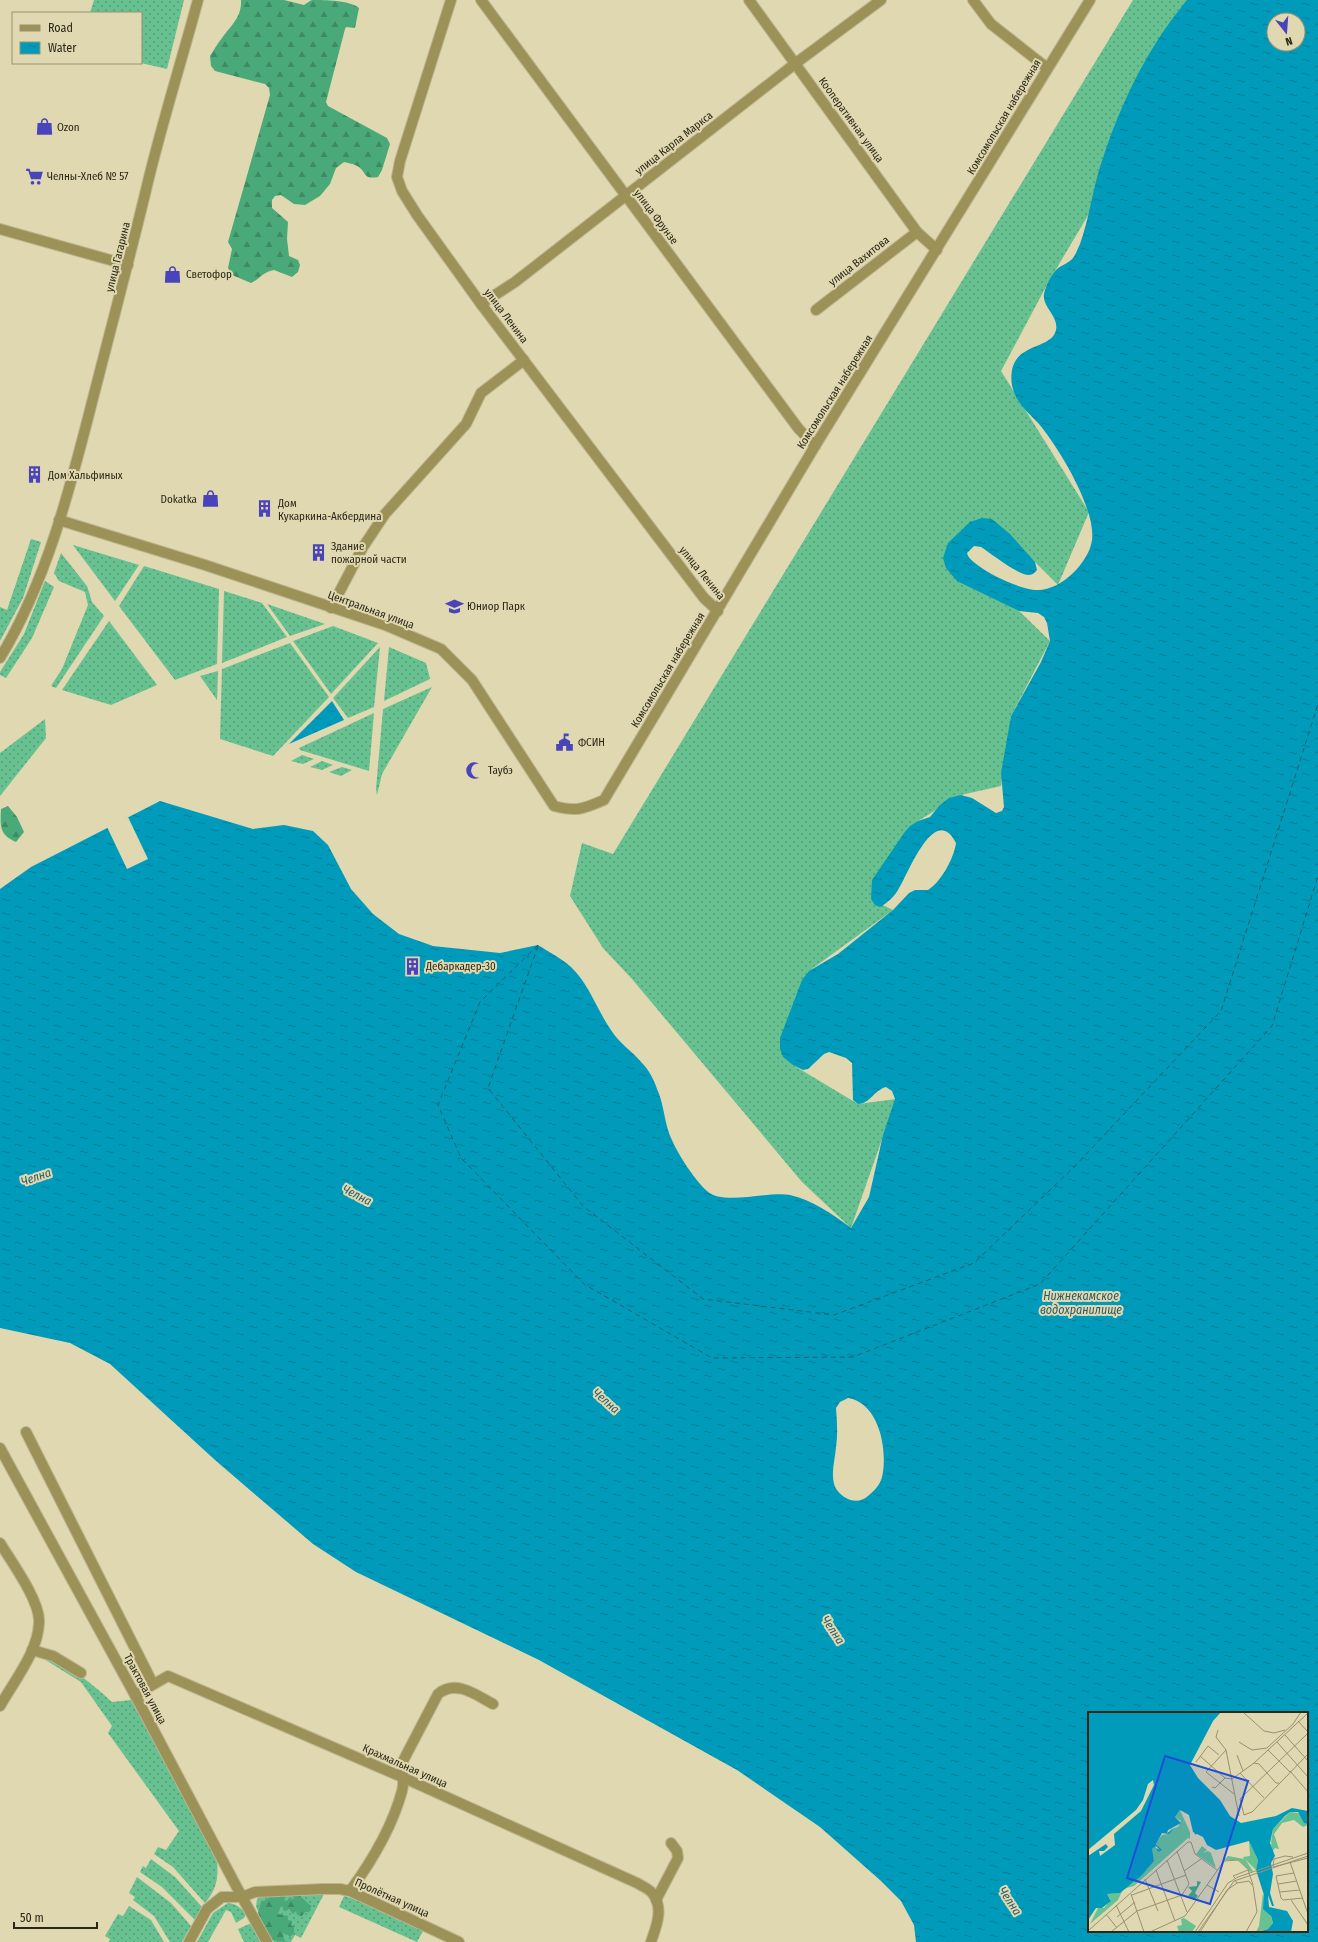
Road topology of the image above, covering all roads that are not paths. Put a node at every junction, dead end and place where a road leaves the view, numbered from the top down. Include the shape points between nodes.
1 (198, 0) edge
2 (451, 0) edge
3 (481, 0) edge
4 (749, 0) edge
5 (881, 0) edge
6 (973, 0) edge
7 (1090, 0) edge
8 (796, 63) junction
9 (1047, 68) junction
10 (626, 196) junction
11 (0, 229) edge
12 (917, 232) junction
13 (937, 250) junction
14 (128, 265) junction
15 (481, 304) junction
16 (816, 310) dead end
17 (524, 360) junction
18 (815, 446) junction
19 (59, 520) junction
20 (331, 608) junction
21 (718, 611) junction
22 (0, 658) edge
23 (604, 800) joint
24 (26, 1432) dead end
25 (0, 1448) edge
26 (0, 1543) edge
27 (32, 1650) junction
28 (81, 1673) dead end
29 (153, 1684) junction
30 (135, 1695) junction
31 (494, 1704) dead end
32 (0, 1706) edge
33 (402, 1777) junction
34 (671, 1843) dead end
35 (350, 1891) junction
36 (242, 1897) junction
37 (657, 1902) junction
38 (189, 1942) edge
39 (267, 1942) edge
40 (459, 1942) edge
41 (651, 1942) edge

1 - 14 street, улица Гагарина
2 - 15 street, улица Ленина via 397,177 417,216
3 - 10 street, улица Фрунзе
4 - 8 street, Кооперативная улица
5 - 8 street, улица Карла Маркса
6 - 9 street via 991,24
7 - 9 street, Комсомольская набережная
8 - 10 street, улица Карла Маркса
8 - 12 street, Кооперативная улица
9 - 13 street, Комсомольская набережная
10 - 15 street, улица Карла Маркса via 515,282
10 - 18 street, улица Фрунзе via 798,428
11 - 14 street
12 - 13 street, Кооперативная улица
12 - 16 street, улица Вахитова
13 - 18 street, Комсомольская набережная
14 - 19 street, улица Гагарина
15 - 17 street, улица Ленина
17 - 20 street via 481,393 466,424 385,514 363,547
17 - 21 street, улица Ленина via 704,598
18 - 21 street, Комсомольская набережная
19 - 20 street, Центральная улица via 205,565
19 - 22 street, улица Гагарина via 38,580
20 - 23 street, Центральная улица via 385,625 445,652 472,680 554,806 570,810 585,808
21 - 23 street, Комсомольская набережная
24 - 29 street
25 - 30 street, Трактовая улица
26 - 27 street via 33,1597 40,1622
27 - 28 street via 53,1656
27 - 32 street
29 - 30 street, Крахмальная улица
29 - 33 street, Крахмальная улица via 168,1676
30 - 36 street, Трактовая улица
31 - 33 street via 460,1688 444,1689 438,1694 403,1761
33 - 35 street via 403,1791 391,1820 371,1863
33 - 37 street, Крахмальная улица via 637,1883 653,1893
34 - 37 street via 677,1851 678,1858
35 - 36 street, Пролётная улица via 304,1889 255,1892
35 - 40 street, Пролётная улица
36 - 38 street, Пролётная улица via 222,1897 207,1909
36 - 39 street, Трактовая улица
37 - 41 street via 659,1919

